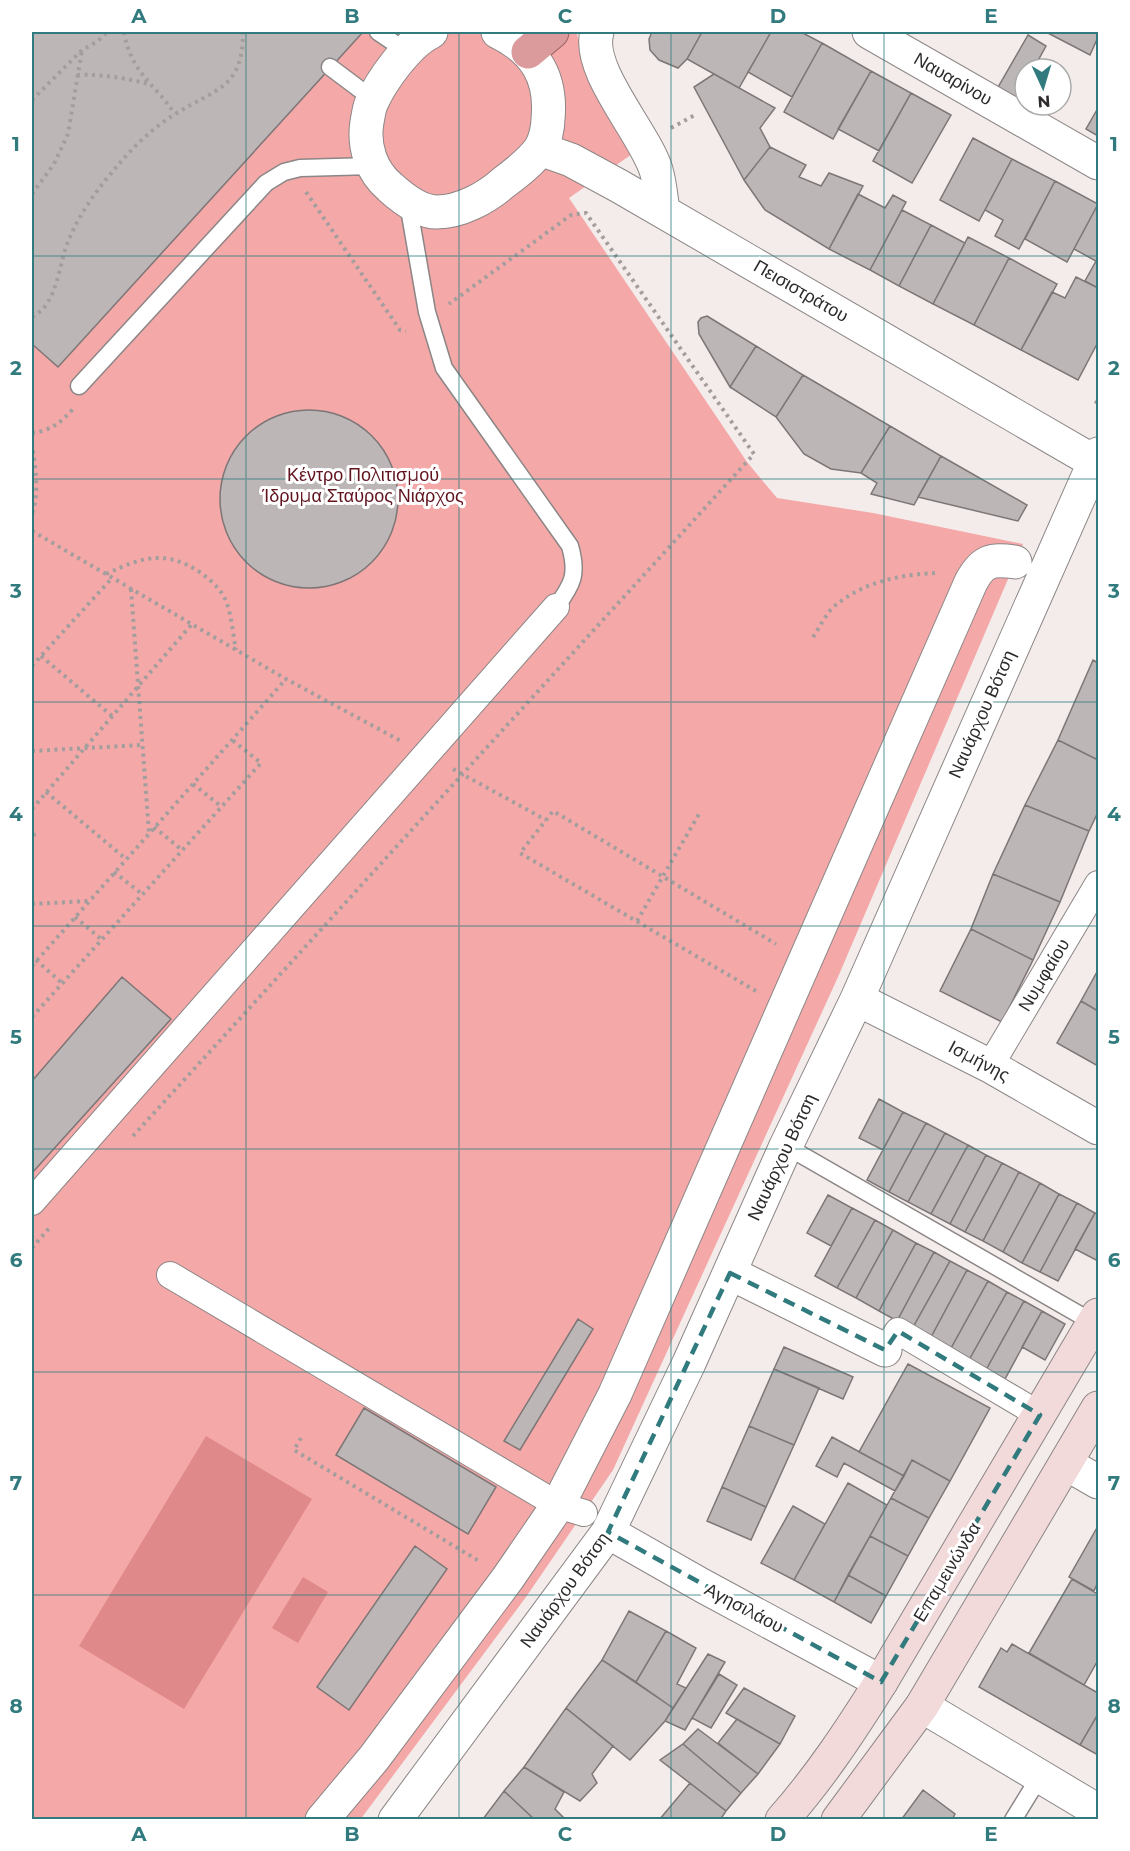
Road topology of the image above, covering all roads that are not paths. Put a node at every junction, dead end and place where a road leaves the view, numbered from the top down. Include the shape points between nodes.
1 (378, 32) edge
2 (498, 32) edge
3 (552, 32) edge
4 (869, 32) edge
5 (596, 36) edge
6 (423, 37) edge
7 (528, 52) junction
8 (330, 67) dead end
9 (374, 100) junction
10 (540, 149) junction
11 (1098, 163) edge
12 (372, 166) junction
13 (408, 202) junction
14 (663, 211) junction
15 (79, 386) dead end
16 (1097, 460) edge
17 (1030, 566) junction
18 (556, 607) joint
19 (1098, 884) edge
20 (857, 999) junction
21 (990, 1066) junction
22 (1098, 1128) edge
23 (786, 1146) junction
24 (32, 1202) edge
25 (730, 1273) junction
26 (170, 1275) dead end
27 (1096, 1319) edge
28 (885, 1350) joint
29 (1098, 1408) edge
30 (1040, 1415) junction
31 (1067, 1464) junction
32 (1098, 1482) edge
33 (583, 1517) junction
34 (881, 1682) junction
35 (921, 1706) junction
36 (1040, 1776) junction
37 (1098, 1811) edge
38 (322, 1820) edge
39 (395, 1820) edge
40 (782, 1820) edge
41 (838, 1820) edge
42 (1013, 1820) edge

1 - 6 lane
2 - 7 street
3 - 7 highway
4 - 11 street, Ναυαρίνου
5 - 14 street via 602,69 656,169
6 - 9 street
7 - 10 street via 546,80 548,129
8 - 9 lane
9 - 12 street via 365,134
10 - 13 street via 494,191 465,206 436,212
10 - 14 street, Πεισιστράτου via 571,160
12 - 13 street
12 - 15 lane via 300,168 266,183
13 - 18 lane via 429,318 444,368 570,546 574,577
14 - 16 street, Πεισιστράτου
16 - 17 street, Ναυάρχου Βότση
17 - 20 street, Ναυάρχου Βότση
17 - 33 street via 997,560 982,565 971,582 615,1394
18 - 24 street via 418,749
19 - 21 street, Νυμφαίου
20 - 21 street, Ισμήνης
20 - 23 street, Ναυάρχου Βότση
21 - 22 street, Ισμήνης
23 - 25 street, Ναυάρχου Βότση
23 - 27 lane
25 - 28 street
25 - 33 street, Ναυάρχου Βότση
26 - 33 street
27 - 30 main road, Επαμεινώνδα
28 - 30 street via 898,1332
29 - 31 main road
30 - 34 main road, Επαμεινώνδα
31 - 32 street
31 - 35 main road
33 - 34 street, Αγησιλάου
33 - 38 street via 508,1578 374,1758
33 - 39 street, Ναυάρχου Βότση
34 - 40 main road, Επαμεινώνδα via 817,1777
35 - 36 street
35 - 41 main road
36 - 37 street
36 - 42 lane

